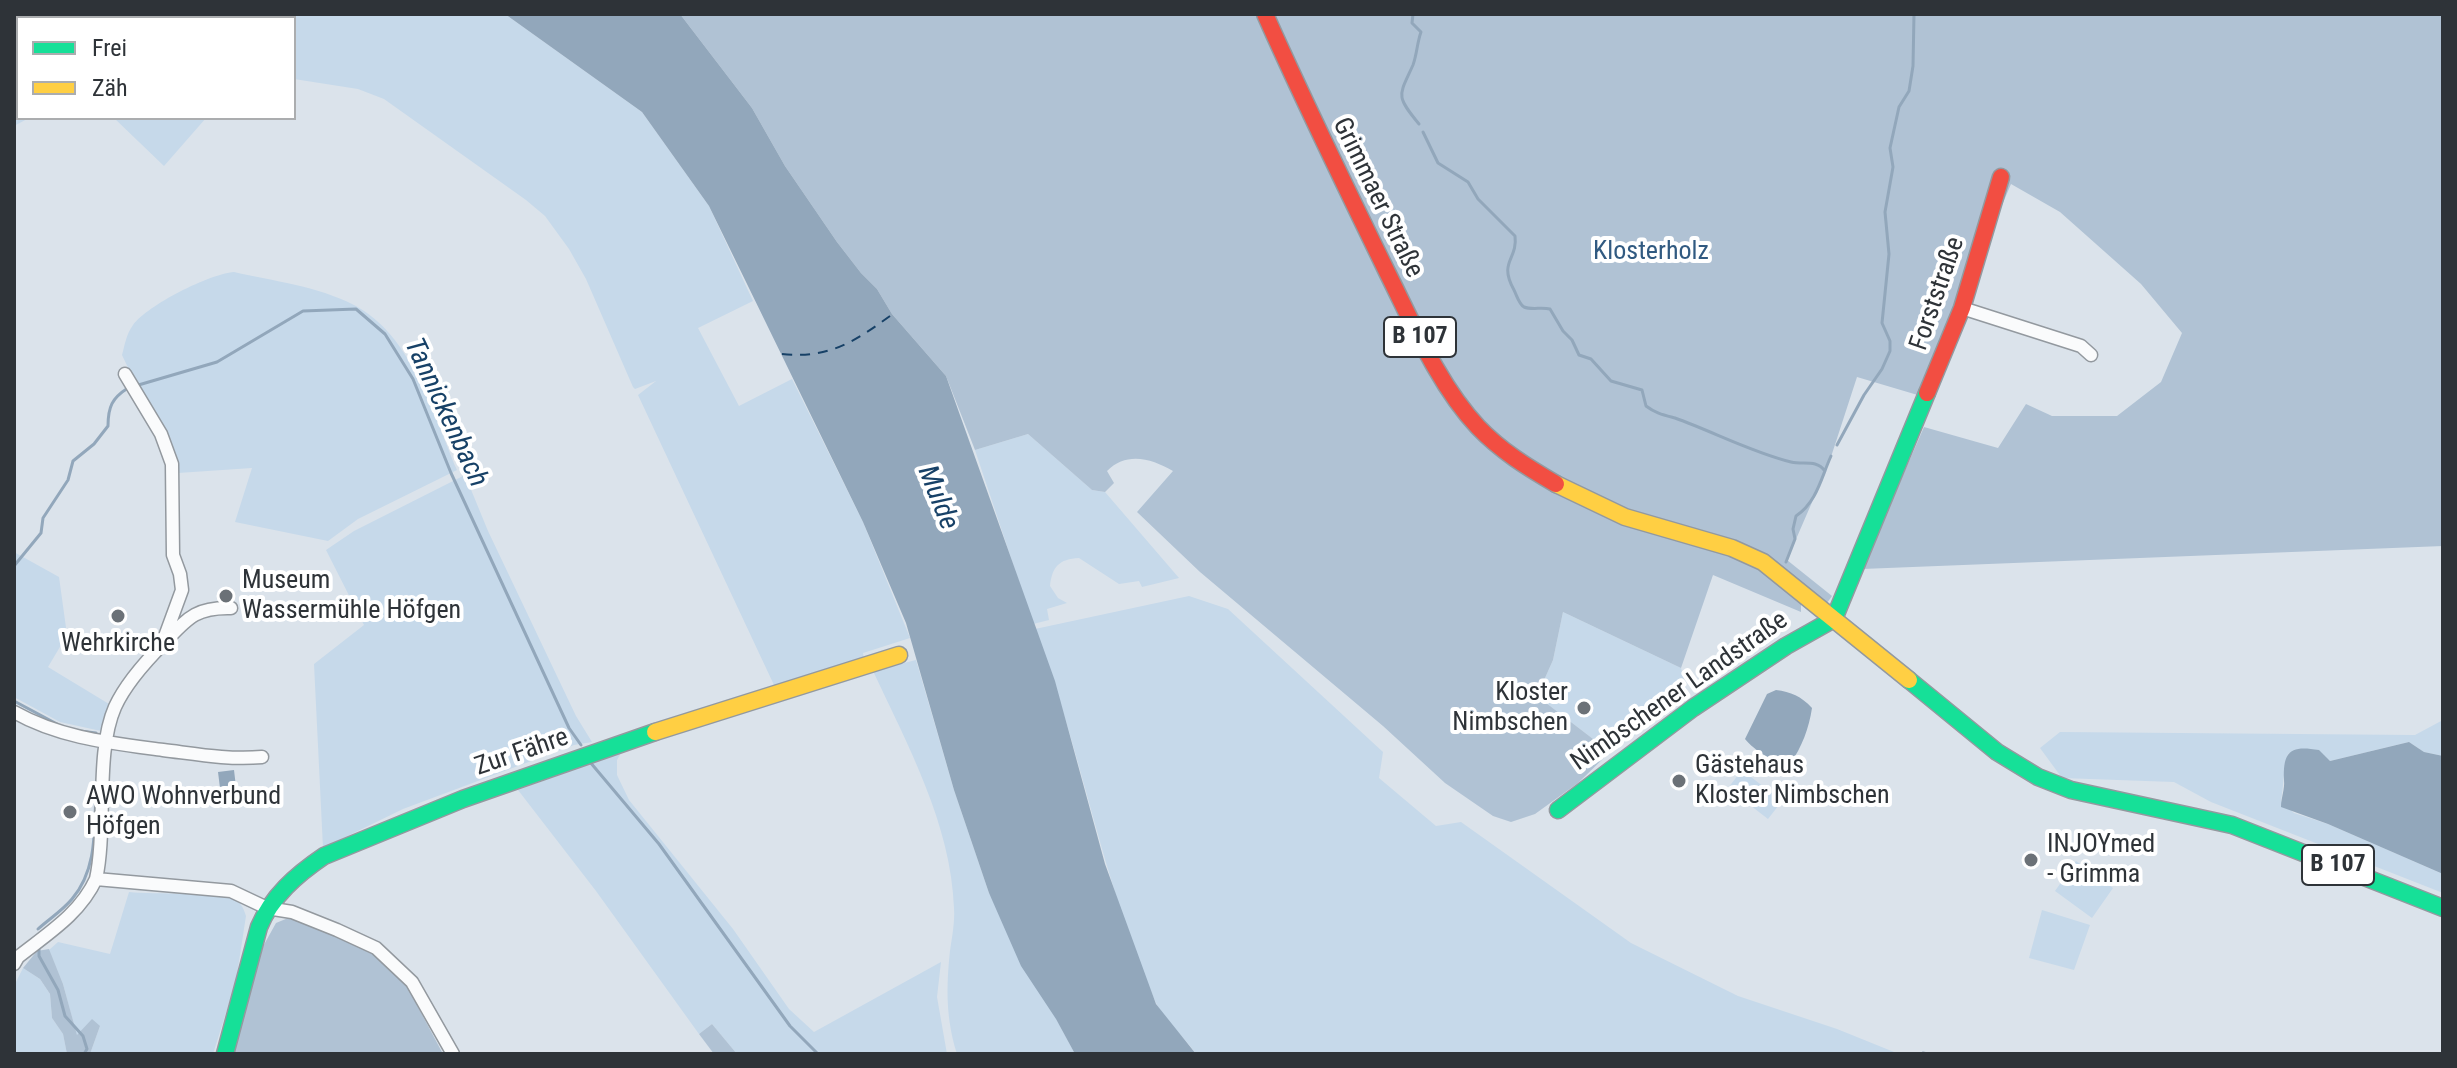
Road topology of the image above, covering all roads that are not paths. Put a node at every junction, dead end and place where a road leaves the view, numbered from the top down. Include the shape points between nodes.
1 (1265, 14) edge
2 (2001, 177) dead end
3 (1962, 308) junction
4 (2091, 355) dead end
5 (130, 383) dead end
6 (1699, 539) joint
7 (180, 599) junction
8 (231, 608) dead end
9 (193, 613) junction
10 (1834, 619) junction
11 (161, 646) junction
12 (899, 655) dead end
13 (14, 712) edge
14 (106, 743) junction
15 (262, 757) dead end
16 (1558, 810) dead end
17 (96, 879) junction
18 (267, 908) junction
19 (2443, 908) edge
20 (15, 959) edge
21 (225, 1054) edge
22 (453, 1054) edge

1 - 6 street, Grimmaer Straße / B 107 via 1381,262 1467,414 1500,448 1546,480 1625,517
2 - 3 street, Forststraße
3 - 4 street via 2081,346
3 - 10 street, Forststraße
5 - 7 street via 161,434 172,464 173,555
6 - 10 street, Nimbschener Landstraße / B 107 via 1756,558
7 - 9 street
7 - 11 street
8 - 9 street
9 - 11 street
10 - 16 street, Nimbschener Landstraße via 1800,636 1673,722
10 - 19 street, Nimbschener Landstraße / B 107 via 1997,752 2038,777 2093,796 2232,825
11 - 14 street via 114,709
12 - 18 street, Zur Fähre via 463,799 324,856
13 - 14 street via 69,735
14 - 15 street via 226,758
14 - 17 street
17 - 18 street via 231,891
17 - 20 street via 77,910
18 - 21 street, Zur Fähre
18 - 22 street via 292,912 376,948 412,982

